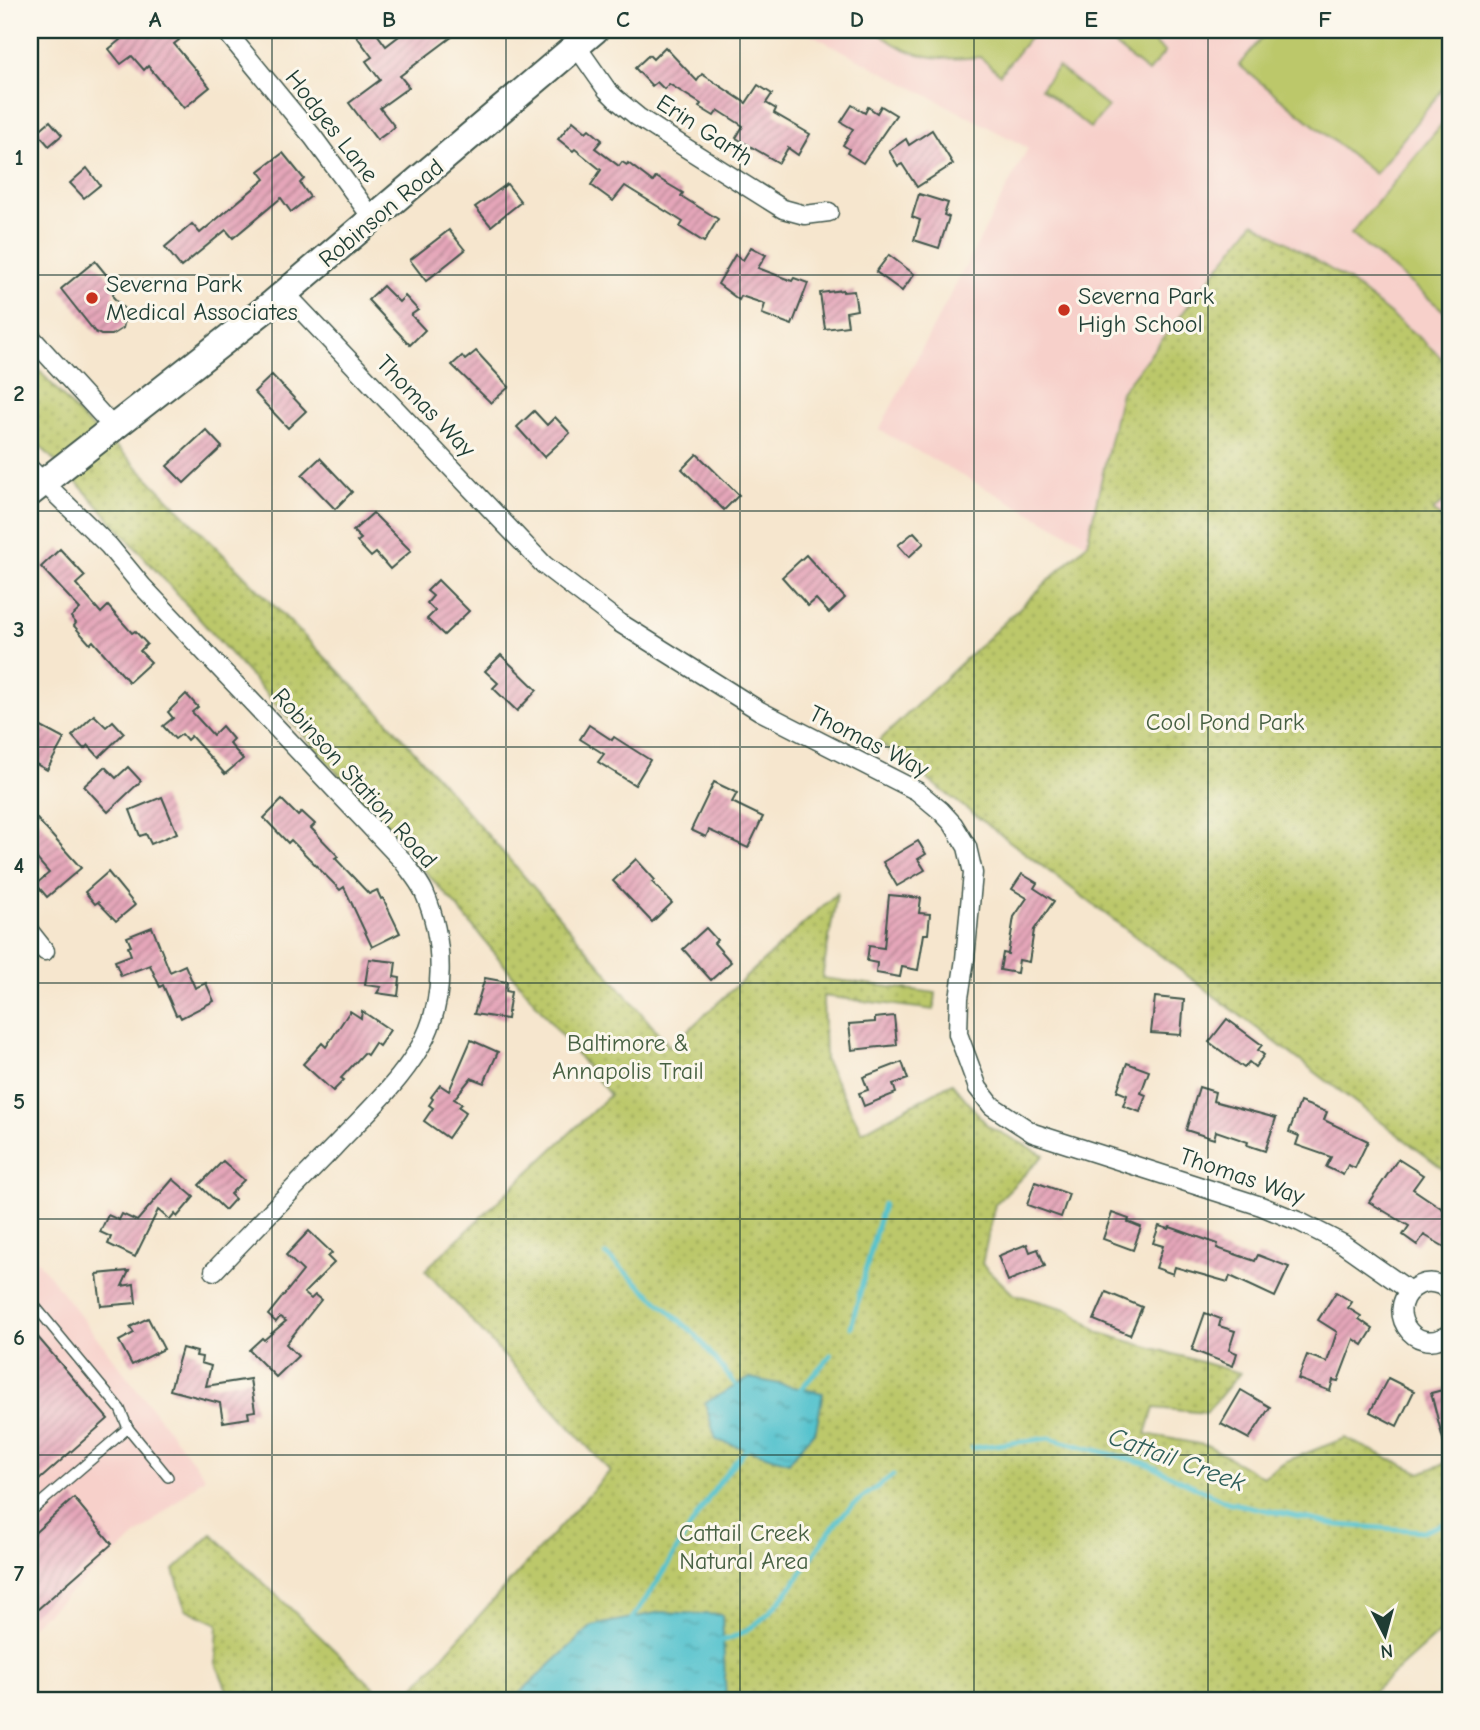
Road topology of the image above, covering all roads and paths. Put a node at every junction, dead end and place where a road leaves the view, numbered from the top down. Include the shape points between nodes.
1 (225, 30) edge
2 (586, 38) edge
3 (829, 212) dead end
4 (373, 219) junction
5 (285, 293) junction
6 (30, 336) edge
7 (114, 428) junction
8 (34, 481) edge
9 (30, 932) edge
10 (45, 951) dead end
11 (214, 1271) dead end
12 (1410, 1291) junction
13 (1450, 1291) edge
14 (30, 1300) edge
15 (1450, 1333) edge
16 (128, 1427) junction
17 (167, 1477) dead end
18 (30, 1512) edge

1 - 4 street, Hodges Lane
2 - 3 street, Erin Garth via 607,90 638,117 783,209 805,215
2 - 4 main road, Robinson Road
4 - 5 main road, Robinson Road
5 - 7 main road, Robinson Road
5 - 12 street, Thomas Way via 544,565 578,592 760,711 917,792 942,811 967,846 973,873 958,1034 978,1088 992,1106 1033,1133 1300,1222 1343,1244
6 - 7 street
7 - 8 main road, Robinson Road
8 - 11 street, Robinson Station Road via 109,546 404,861 423,890 435,921 438,990 421,1046 387,1091
9 - 10 street
12 - 13 street via 1433,1283
12 - 15 street via 1401,1309 1411,1334 1434,1341
14 - 16 lane via 120,1409
16 - 17 lane
16 - 18 lane

